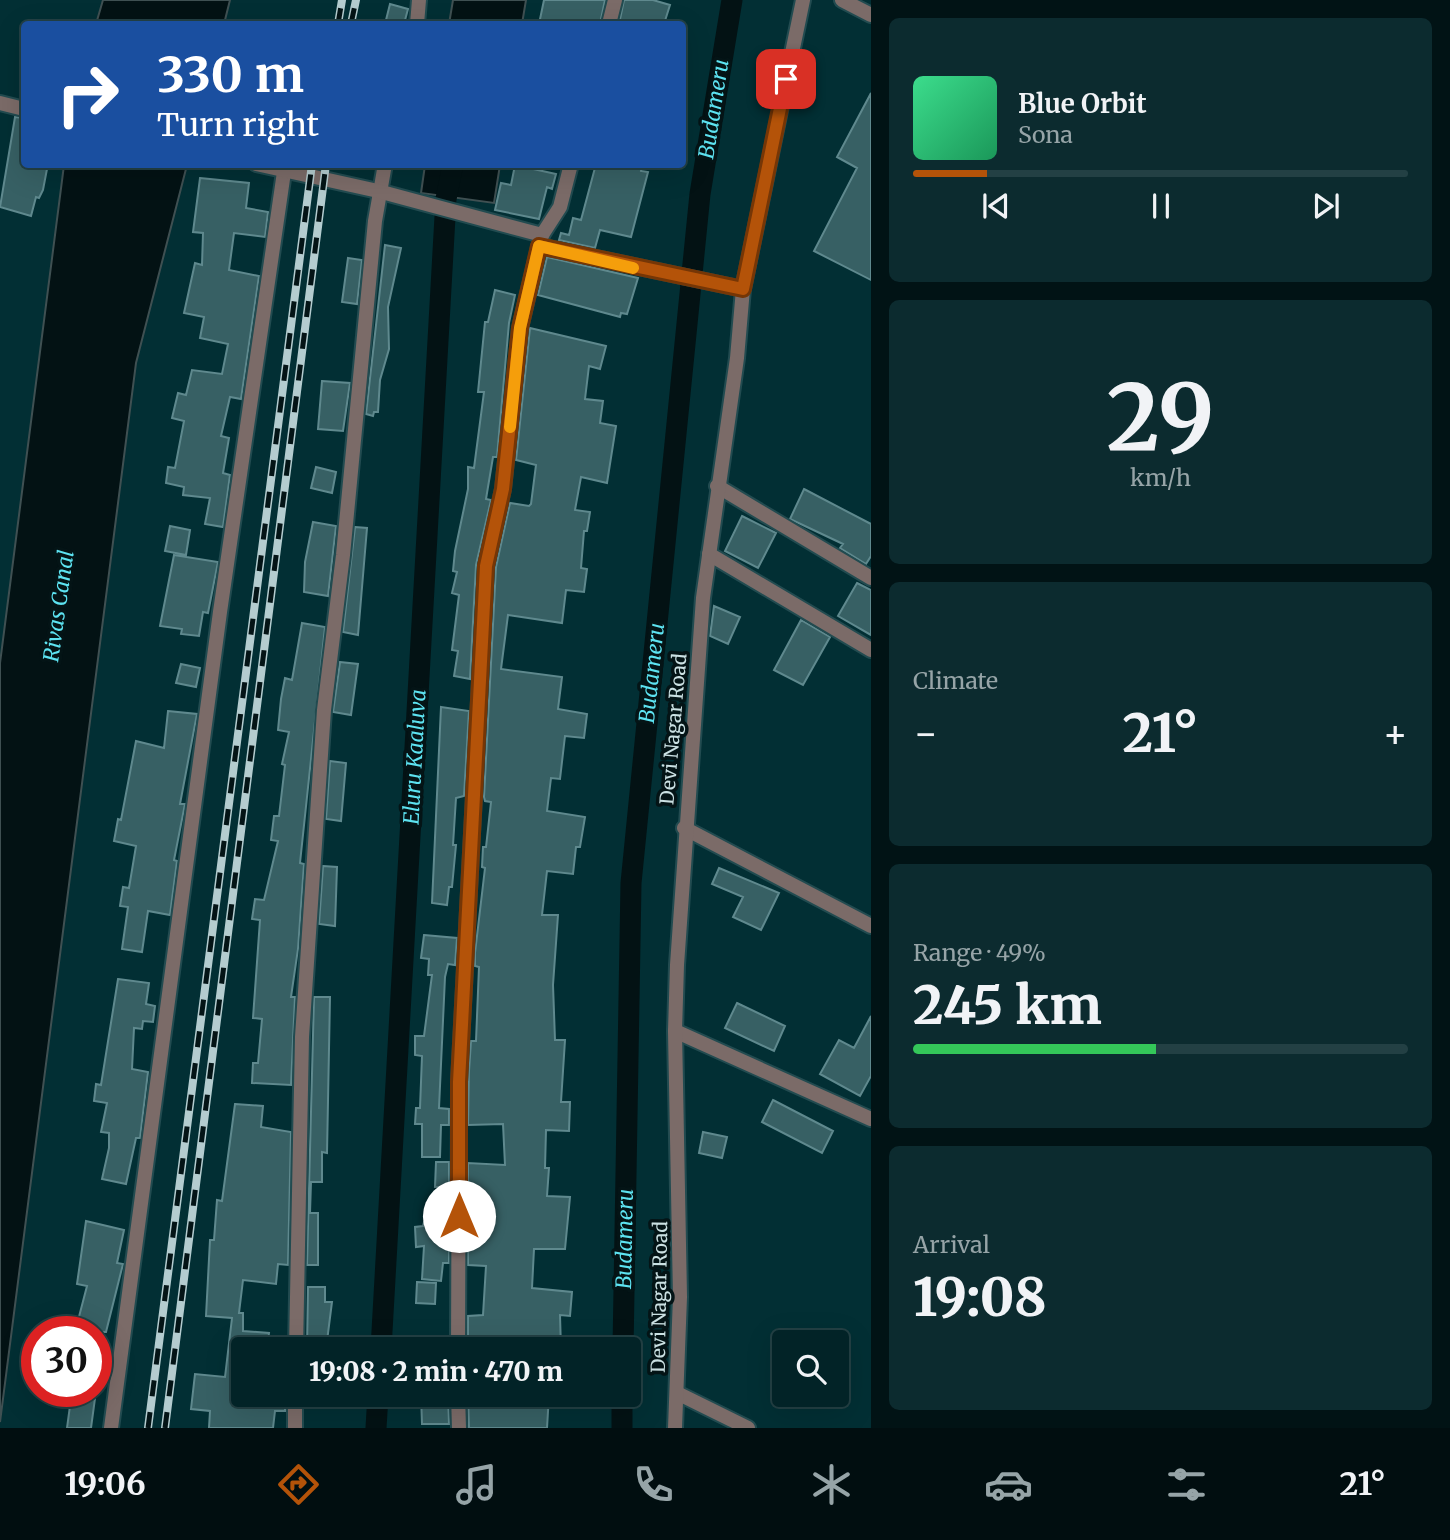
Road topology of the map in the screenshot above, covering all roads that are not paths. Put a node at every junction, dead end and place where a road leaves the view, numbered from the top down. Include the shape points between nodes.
1 (419, 0) edge
2 (615, 0) edge
3 (803, 0) edge
4 (842, 0) edge
5 (871, 15) edge
6 (416, 21) edge
7 (610, 21) edge
8 (0, 103) edge
9 (21, 108) edge
10 (270, 168) edge
11 (385, 168) edge
12 (570, 168) edge
13 (284, 172) junction
14 (378, 191) junction
15 (541, 240) junction
16 (743, 289) junction
17 (718, 486) junction
18 (709, 554) junction
19 (871, 578) edge
20 (871, 650) edge
21 (684, 828) junction
22 (871, 926) edge
23 (675, 1031) junction
24 (871, 1119) edge
25 (296, 1337) edge
26 (458, 1337) edge
27 (677, 1393) junction
28 (295, 1407) edge
29 (458, 1407) edge
30 (111, 1428) edge
31 (295, 1428) edge
32 (458, 1428) edge
33 (675, 1428) edge
34 (748, 1428) edge

1 - 6 street
2 - 7 street
3 - 16 street, Devi Nagar Road
4 - 5 street
8 - 9 street
10 - 13 street
11 - 14 street
12 - 15 street via 560,207
13 - 14 street
13 - 30 street
14 - 15 street
14 - 25 street via 324,710 302,1037
15 - 16 street via 632,267
15 - 26 street via 520,328 503,489 486,566 459,1082
16 - 17 street, Devi Nagar Road
17 - 18 street, Devi Nagar Road
17 - 19 street
18 - 20 street
18 - 21 street, Devi Nagar Road
21 - 22 street
21 - 23 street, Devi Nagar Road
23 - 24 street
23 - 27 street, Devi Nagar Road
27 - 33 street, Devi Nagar Road
27 - 34 street
28 - 31 street
29 - 32 street

